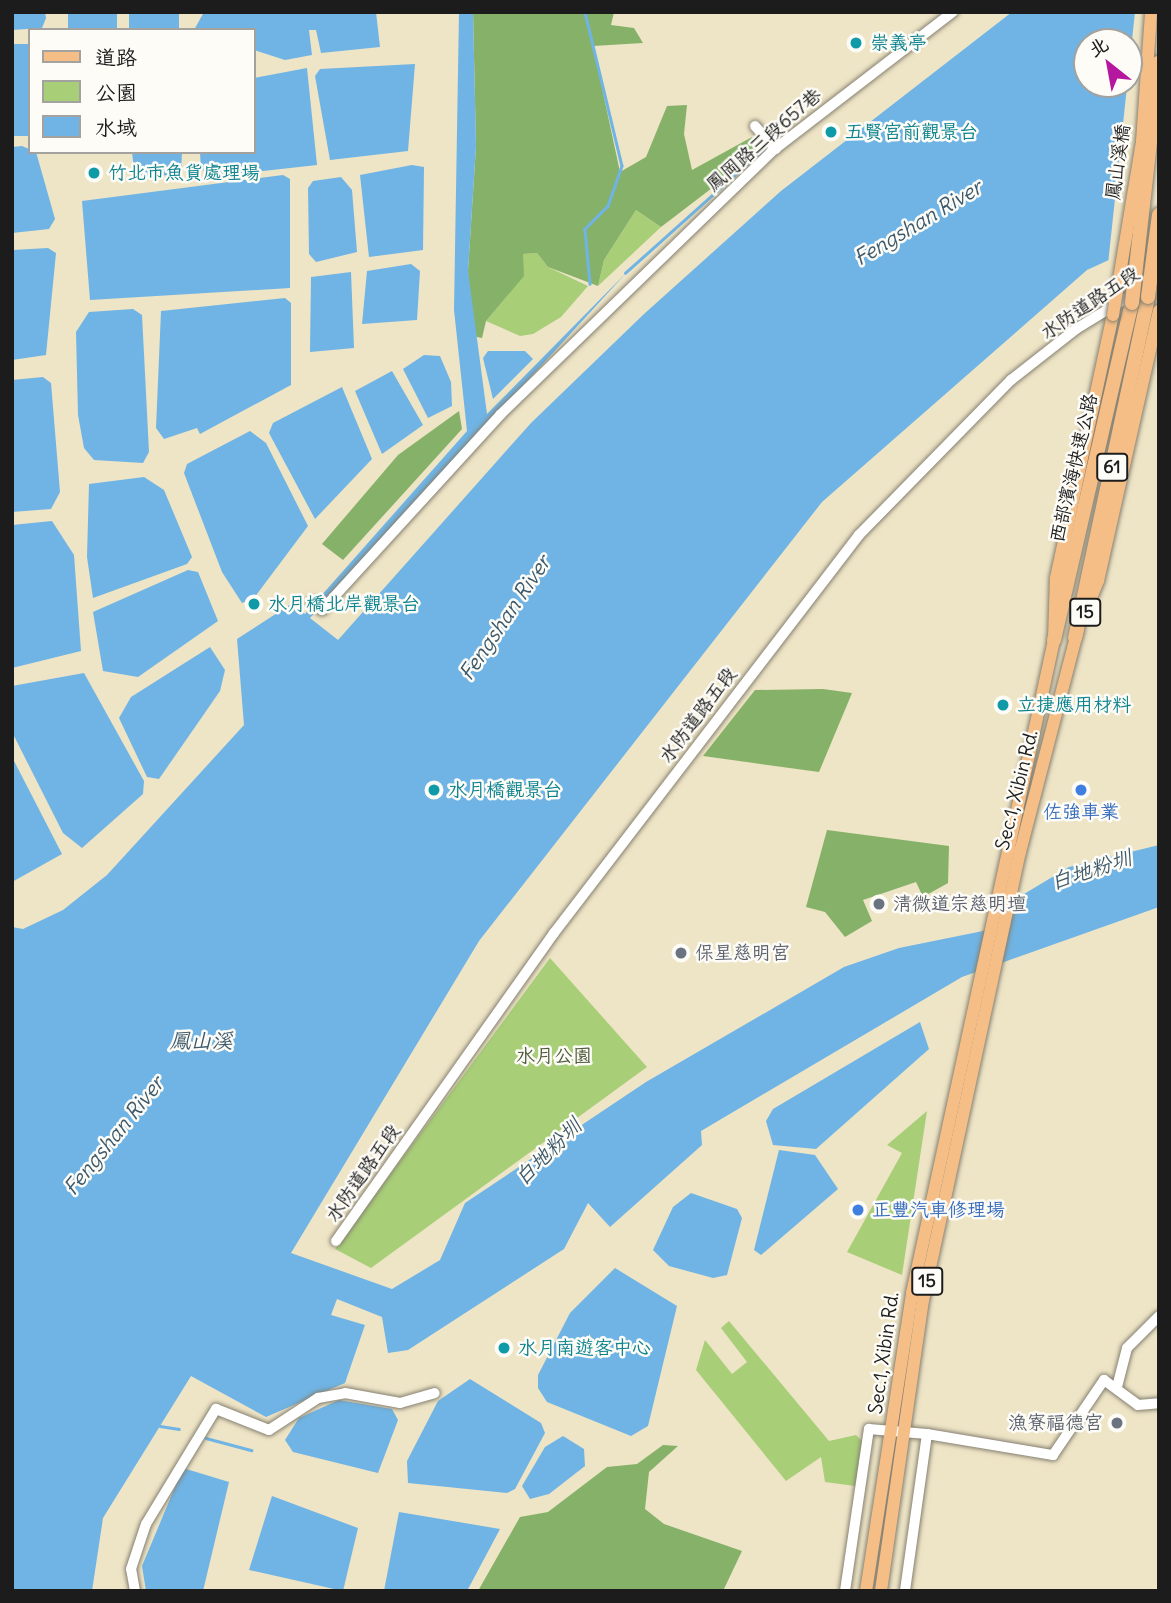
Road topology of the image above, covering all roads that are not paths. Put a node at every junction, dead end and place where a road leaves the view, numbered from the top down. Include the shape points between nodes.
1 (953, 12) edge
2 (1151, 12) edge
3 (1159, 63) edge
4 (755, 126) dead end
5 (776, 149) junction
6 (1159, 215) edge
7 (1159, 278) edge
8 (1132, 303) joint
9 (1159, 311) edge
10 (1113, 315) joint
11 (312, 603) dead end
12 (1075, 638) junction
13 (1054, 640) junction
14 (1002, 912) junction
15 (336, 1241) dead end
16 (1159, 1316) edge
17 (1117, 1387) junction
18 (435, 1392) dead end
19 (1159, 1403) edge
20 (892, 1431) junction
21 (906, 1432) junction
22 (927, 1434) junction
23 (135, 1591) edge
24 (845, 1591) edge
25 (866, 1591) edge
26 (881, 1591) edge
27 (905, 1591) edge

1 - 5 street, 鳳岡路三段657巷
2 - 10 main road, 鳳山溪橋 / 15, bridge via 1142,142
3 - 8 highway, 鳳山溪橋 / 61, bridge
4 - 5 street
5 - 11 street, 鳳岡路三段657巷 via 451,464 322,610
6 - 12 highway, 西部濱海快速公路 / 61, bridge via 1148,297
7 - 15 street, 水防道路五段 via 1076,329 1011,380 859,535 554,933
8 - 13 highway, 西部濱海快速公路 / 61
9 - 12 main road, Sec.1, Xibin Rd. / 15 via 1098,581
10 - 13 main road, Sec.1, Xibin Rd. / 15 via 1056,578
12 - 14 main road, Sec.1, Xibin Rd. / 15
13 - 14 main road, Sec.1, Xibin Rd. / 15
14 - 20 main road, Sec.1, Xibin Rd. / 15 via 978,994 912,1293
14 - 21 main road, Sec.1, Xibin Rd. / 15 via 994,976 923,1300
16 - 17 street via 1127,1348
17 - 19 street via 1138,1405
17 - 22 street, Sec.1, Xibin Rd. via 1104,1380 1096,1386 1053,1455
18 - 23 street via 400,1403 345,1393 318,1398 269,1430 216,1409 146,1524 131,1569
20 - 21 street, Sec.1, Xibin Rd.
20 - 24 street, Sec.1, Xibin Rd. via 869,1429
20 - 25 main road, Sec.1, Xibin Rd. / 15
21 - 22 street, Sec.1, Xibin Rd.
21 - 26 main road, Sec.1, Xibin Rd. / 15
22 - 27 street

